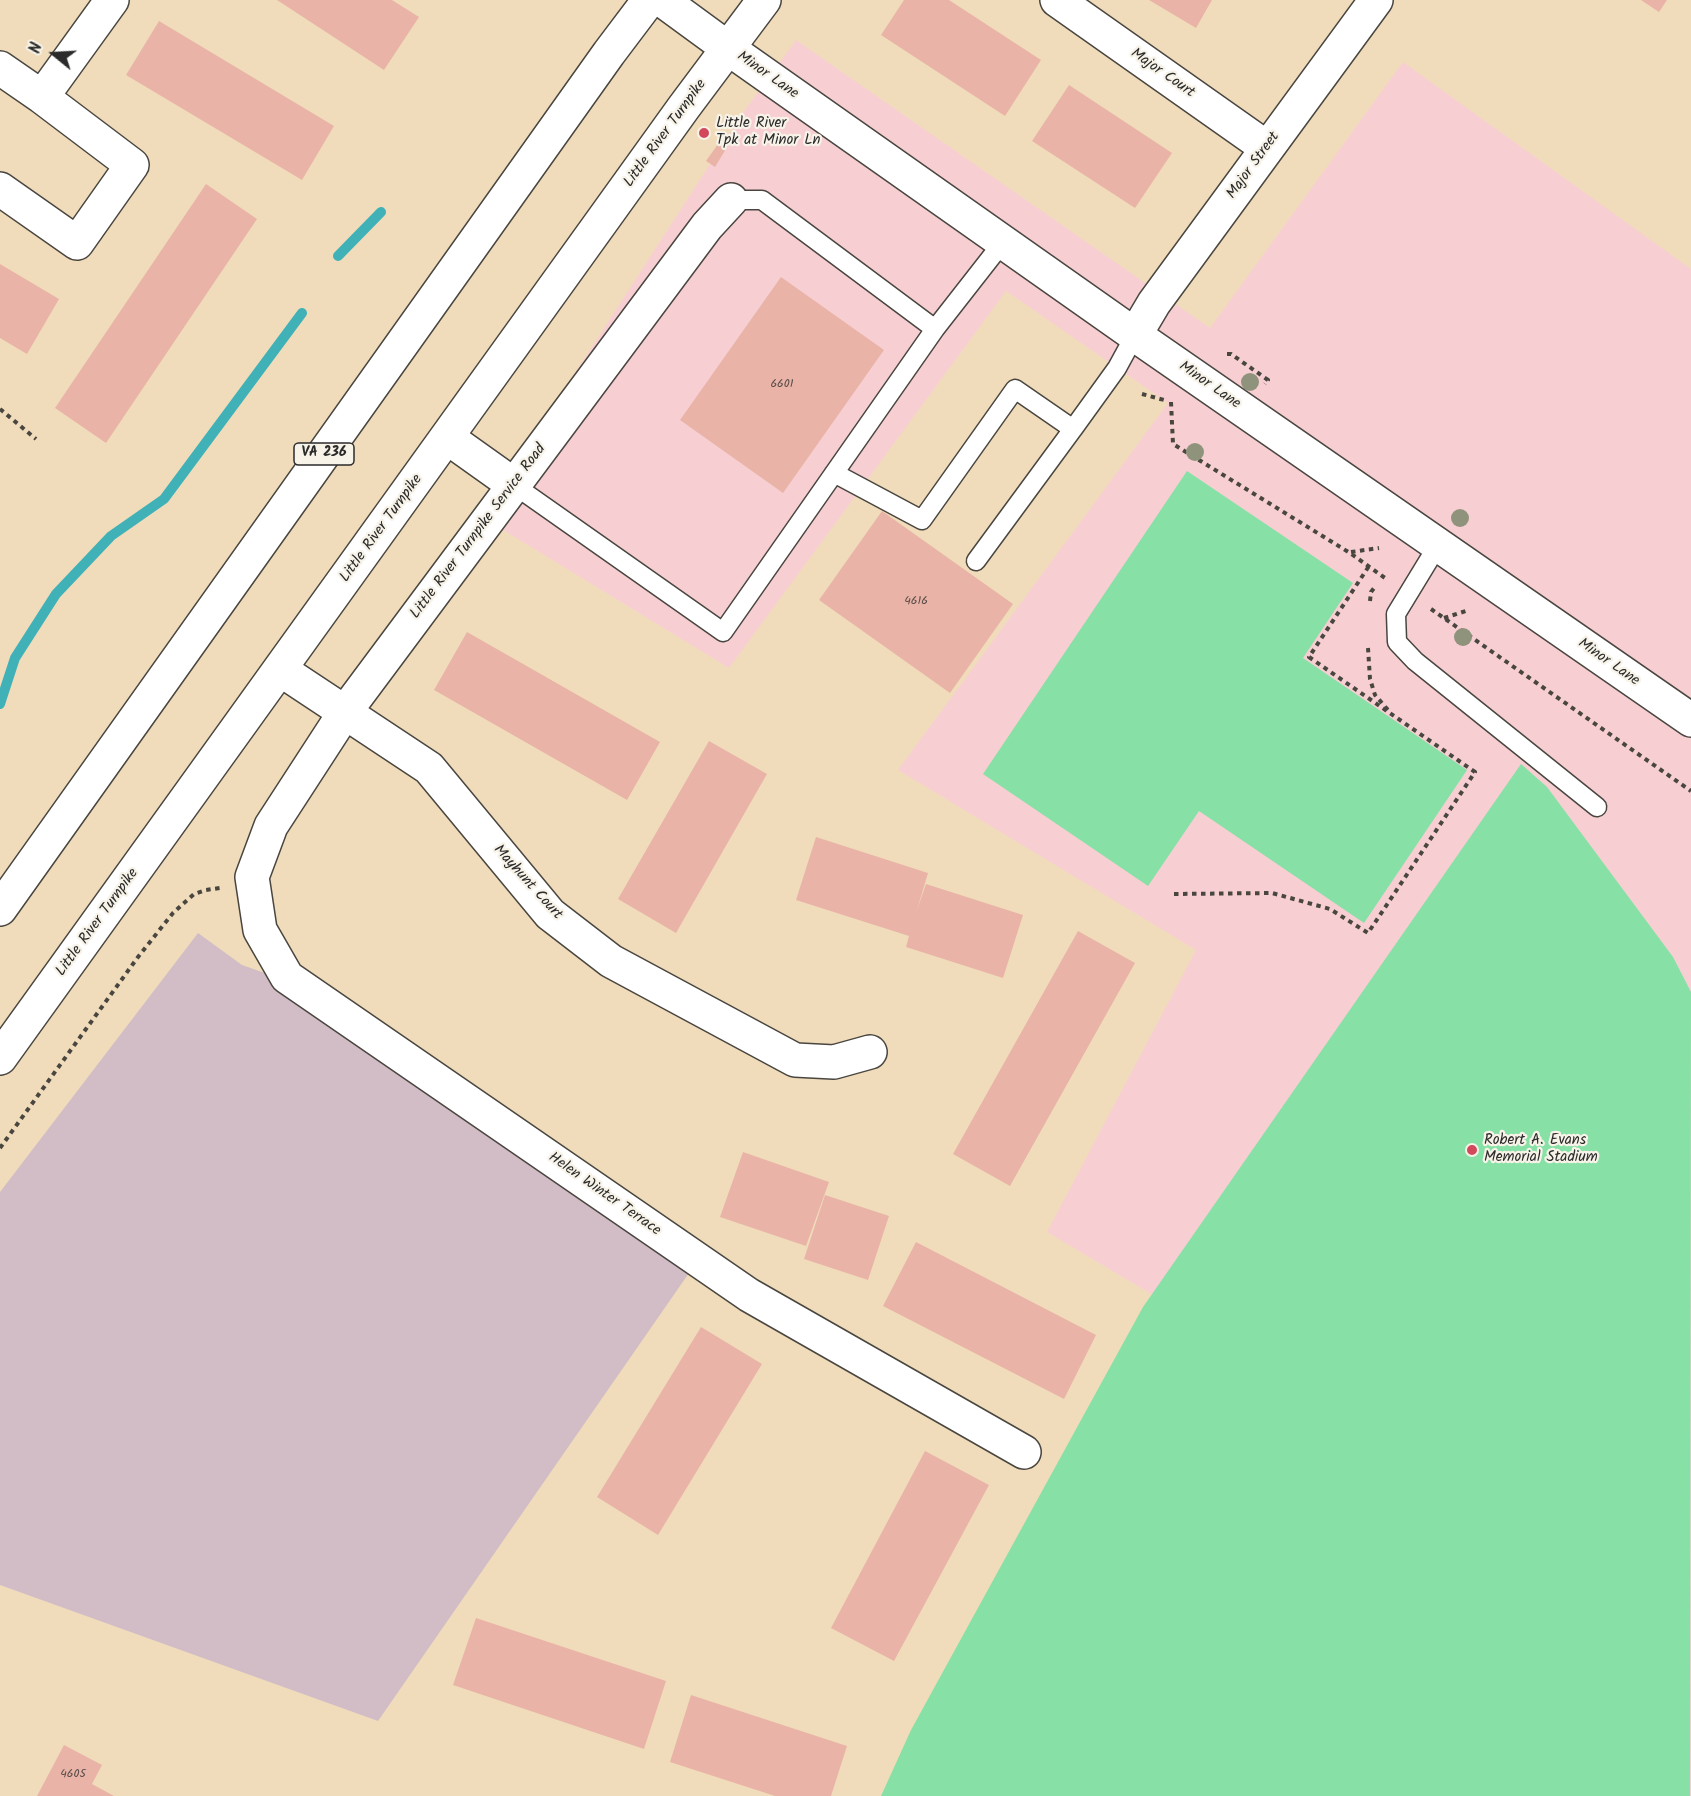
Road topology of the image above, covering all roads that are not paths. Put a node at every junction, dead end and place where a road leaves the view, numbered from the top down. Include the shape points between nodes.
1 (112, 0) edge
2 (649, 0) edge
3 (662, 0) edge
4 (764, 0) edge
5 (1057, 0) edge
6 (1376, 0) edge
7 (729, 49) junction
8 (0, 68) edge
9 (42, 97) junction
10 (1267, 147) junction
11 (0, 189) edge
12 (731, 200) joint
13 (1003, 242) junction
14 (935, 329) junction
15 (1135, 335) junction
16 (1073, 429) junction
17 (448, 438) junction
18 (834, 473) junction
19 (514, 485) junction
20 (1438, 545) junction
21 (976, 561) dead end
22 (281, 670) junction
23 (345, 712) junction
24 (1691, 720) edge
25 (1597, 807) dead end
26 (240, 883) joint
27 (0, 909) edge
28 (870, 1052) dead end
29 (0, 1058) edge
30 (1024, 1452) dead end

1 - 9 street
2 - 27 street, VA 236
3 - 7 street, Minor Lane
4 - 7 street, Little River Turnpike
5 - 10 street, Major Court
6 - 10 street, Major Street
7 - 13 street, Minor Lane
7 - 17 street, Little River Turnpike
8 - 9 street
9 - 11 street via 132,165 77,243
10 - 15 street, Major Street
12 - 14 lane via 762,200
12 - 19 street, Little River Turnpike Service Road via 707,226
13 - 14 lane
13 - 15 street, Minor Lane
14 - 18 lane
15 - 16 lane via 1117,368
15 - 20 street, Minor Lane
16 - 18 lane via 1014,389 922,520
16 - 21 lane
17 - 19 street
17 - 22 street, Little River Turnpike
18 - 19 lane via 723,632
19 - 23 street, Little River Turnpike Service Road
20 - 24 street, Minor Lane
20 - 25 lane via 1396,614 1397,642 1414,661
22 - 23 street, Mayhunt Court
22 - 29 street, Little River Turnpike
23 - 26 street, Little River Turnpike Service Road via 271,826
23 - 28 street, Mayhunt Court via 429,768 550,914 611,961 795,1060 834,1062
26 - 30 street, Helen Winter Terrace via 260,930 287,977 749,1295

